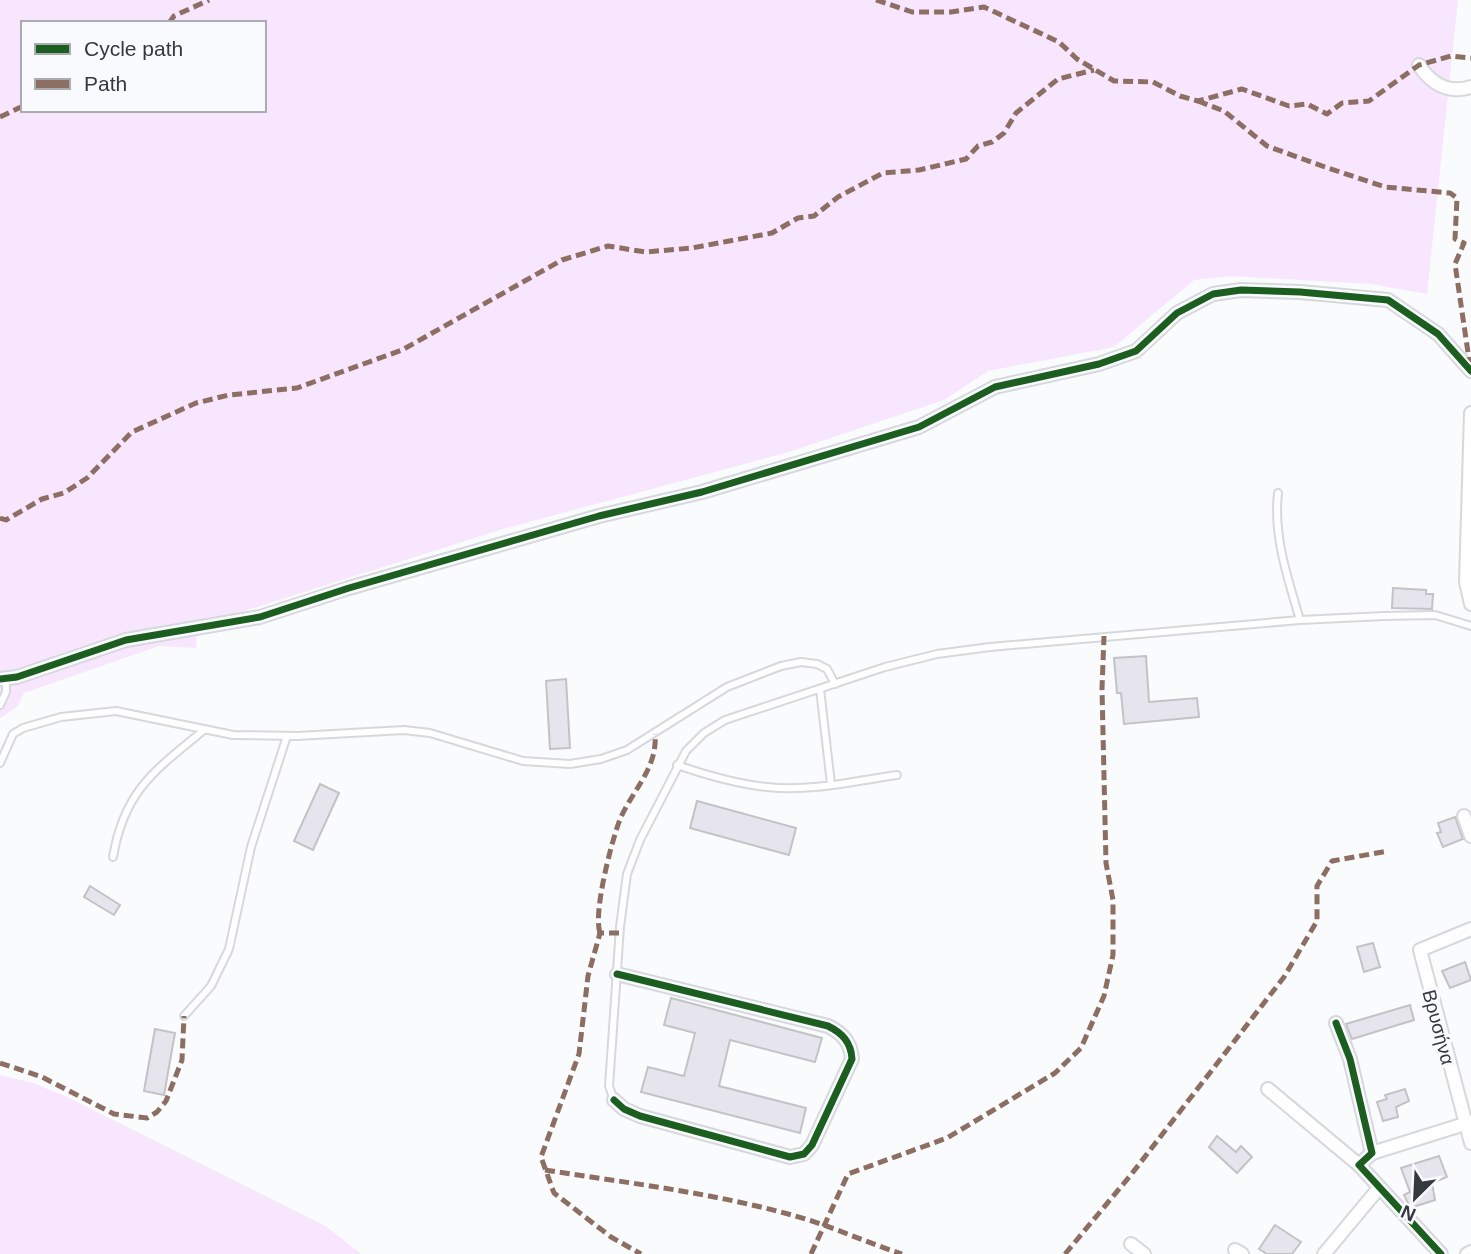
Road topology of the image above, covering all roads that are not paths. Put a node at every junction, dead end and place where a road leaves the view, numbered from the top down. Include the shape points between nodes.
1 (1419, 65) dead end
2 (1471, 87) edge
3 (1471, 371) edge
4 (1471, 413) edge
5 (1469, 459) edge
6 (1278, 493) dead end
7 (1469, 569) edge
8 (1471, 604) edge
9 (1300, 620) junction
10 (1471, 626) edge
11 (3, 679) edge
12 (835, 684) junction
13 (820, 689) junction
14 (0, 705) edge
15 (204, 730) junction
16 (287, 736) junction
17 (0, 764) edge
18 (677, 765) junction
19 (897, 775) dead end
20 (831, 784) junction
21 (1464, 817) dead end
22 (1471, 836) edge
23 (113, 858) dead end
24 (1471, 929) edge
25 (617, 974) junction
26 (184, 1016) dead end
27 (1336, 1023) dead end
28 (1268, 1089) dead end
29 (614, 1100) joint
30 (1468, 1123) edge
31 (1471, 1143) edge
32 (1372, 1153) junction
33 (1359, 1165) junction
34 (1379, 1188) junction
35 (1131, 1244) dead end
36 (1144, 1254) edge
37 (1324, 1254) edge
38 (1441, 1254) edge

1 - 2 street via 1429,80 1449,89
3 - 11 street via 1438,334 1388,300 1300,292 1213,294 1177,313 1136,351 995,387 919,427 260,617 126,640
4 - 5 street
5 - 7 street
6 - 9 lane via 1279,542
7 - 8 street via 1466,582
9 - 10 lane via 1435,615
9 - 12 lane via 937,654
11 - 14 lane via 6,692
12 - 13 lane
12 - 16 lane via 827,669 817,664 781,666 727,687 626,750 570,764 523,761 454,738 404,730
13 - 18 lane via 725,720 704,733
13 - 20 lane
15 - 16 lane
15 - 17 lane via 116,711 61,717 13,734
15 - 23 lane via 146,778 130,804
16 - 26 lane via 251,847 229,948 211,986
18 - 20 lane via 768,788
18 - 25 lane via 627,874
19 - 20 lane
21 - 22 street
24 - 30 street, Βρυσήνα via 1420,950
25 - 29 lane via 609,1086
25 - 29 street via 828,1026 851,1048 852,1059 812,1146 804,1154 790,1157 640,1116
27 - 32 street via 1350,1059
28 - 33 street
30 - 31 street, Βρυσήνα
30 - 32 street
32 - 33 street
33 - 34 street
34 - 37 street
34 - 38 street
35 - 36 street

